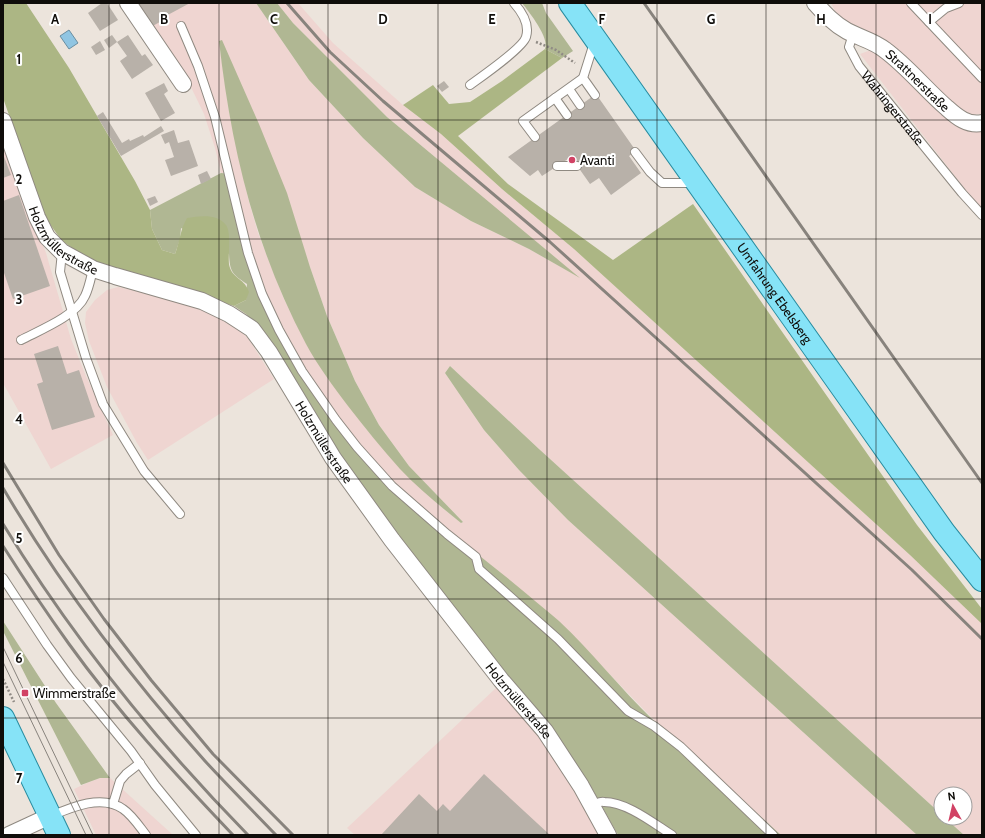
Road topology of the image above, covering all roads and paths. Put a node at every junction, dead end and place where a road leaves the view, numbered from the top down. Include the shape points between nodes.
1 (128, 3) edge
2 (514, 3) edge
3 (570, 3) edge
4 (815, 3) edge
5 (911, 3) edge
6 (960, 3) edge
7 (929, 22) junction
8 (181, 26) dead end
9 (853, 34) junction
10 (526, 38) junction
11 (595, 38) junction
12 (586, 68) junction
13 (583, 78) junction
14 (982, 78) edge
15 (183, 84) dead end
16 (470, 85) dead end
17 (569, 89) junction
18 (595, 95) dead end
19 (555, 98) junction
20 (580, 105) dead end
21 (567, 115) dead end
22 (3, 121) edge
23 (982, 123) edge
24 (535, 137) dead end
25 (635, 152) dead end
26 (557, 166) dead end
27 (577, 166) dead end
28 (697, 183) junction
29 (982, 215) edge
30 (62, 252) junction
31 (93, 269) junction
32 (72, 312) junction
33 (21, 340) dead end
34 (180, 514) dead end
35 (3, 578) edge
36 (982, 580) edge
37 (3, 679) edge
38 (11, 696) dead end
39 (3, 718) edge
40 (140, 763) junction
41 (113, 804) junction
42 (592, 805) junction
43 (55, 826) edge
44 (9, 835) edge
45 (146, 835) edge
46 (196, 835) edge
47 (608, 835) edge
48 (672, 835) edge
49 (773, 835) edge

1 - 15 street
2 - 10 lane via 522,13 527,28
3 - 11 main road, Umfahrung Ebelsberg
4 - 9 street via 830,19
5 - 7 lane
6 - 7 lane via 946,8
7 - 14 lane
8 - 49 lane via 215,116 237,212 262,294 302,371 336,420 392,486 476,557 479,569 558,639 628,711 654,726 681,747
9 - 23 street, Strattnerstraße via 885,49 954,114 972,124
9 - 29 lane, Wahringerstraße via 848,47 859,66
10 - 12 path via 556,50
10 - 16 lane via 518,48
11 - 12 lane
11 - 28 main road, Umfahrung Ebelsberg
12 - 13 lane
13 - 17 lane
13 - 18 lane
17 - 19 lane
17 - 20 lane
19 - 21 lane
19 - 24 lane via 523,121
22 - 30 street, Holzmüllerstraße via 37,217 47,237
25 - 28 lane via 662,183
26 - 27 lane
28 - 36 main road, Umfahrung Ebelsberg via 944,532
30 - 31 street, Holzmüllerstraße
30 - 32 lane via 60,272
31 - 32 lane via 85,297
31 - 42 street, Holzmüllerstraße via 202,301 230,314 252,329 269,352 333,458 392,540 501,680 545,731
32 - 33 lane
32 - 34 lane via 103,404 144,471
35 - 40 lane via 71,678
37 - 38 path
39 - 43 main road
40 - 41 lane via 120,782
40 - 46 lane
41 - 43 lane via 90,803 67,809
41 - 45 lane via 123,809
42 - 47 street, Holzmüllerstraße
42 - 48 lane via 603,801 619,804
43 - 44 street

